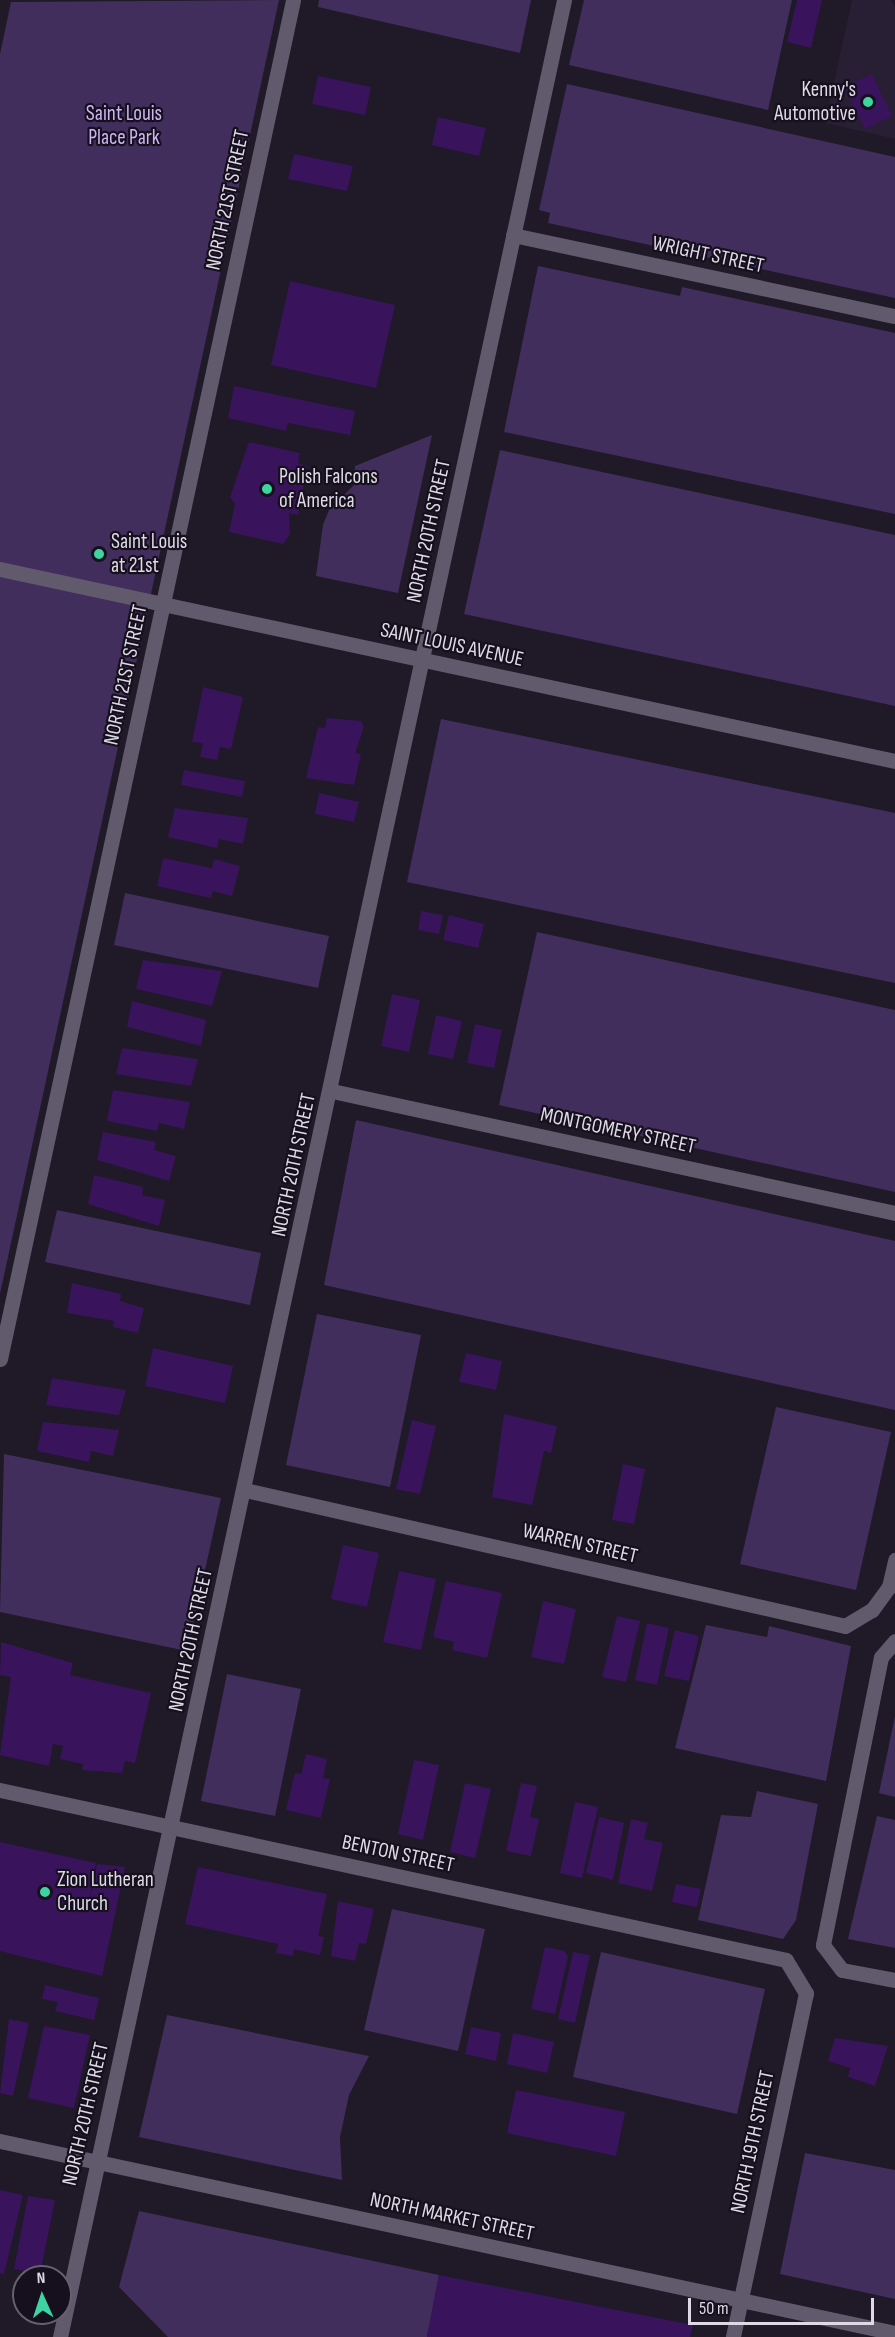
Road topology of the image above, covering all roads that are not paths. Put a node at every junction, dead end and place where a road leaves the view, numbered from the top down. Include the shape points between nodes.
1 (292, 0) edge
2 (564, 0) edge
3 (513, 235) junction
4 (895, 316) edge
5 (0, 569) edge
6 (162, 605) junction
7 (423, 660) junction
8 (895, 761) edge
9 (332, 1091) junction
10 (895, 1213) edge
11 (0, 1359) edge
12 (245, 1490) junction
13 (895, 1560) edge
14 (895, 1641) edge
15 (0, 1790) edge
16 (172, 1827) junction
17 (786, 1960) joint
18 (895, 1980) edge
19 (0, 2141) edge
20 (97, 2162) junction
21 (737, 2299) junction
22 (895, 2333) edge
23 (60, 2337) edge
24 (733, 2337) edge

1 - 6 street, NORTH 21ST STREET
2 - 3 street, NORTH 20TH STREET
3 - 4 street, WRIGHT STREET
3 - 7 street, NORTH 20TH STREET
5 - 6 street, SAINT LOUIS AVENUE
6 - 7 street, SAINT LOUIS AVENUE
6 - 11 street, NORTH 21ST STREET
7 - 8 street, SAINT LOUIS AVENUE
7 - 9 street, NORTH 20TH STREET
9 - 10 street, MONTGOMERY STREET
9 - 12 street, NORTH 20TH STREET
12 - 13 street, WARREN STREET via 845,1626 860,1622 889,1587
12 - 16 street, NORTH 20TH STREET
14 - 18 street via 879,1664 823,1945 842,1970
15 - 16 street, BENTON STREET
16 - 17 street, BENTON STREET
16 - 20 street, NORTH 20TH STREET
17 - 21 street, NORTH 19TH STREET via 806,1993
19 - 20 street, NORTH MARKET STREET
20 - 21 street, NORTH MARKET STREET
20 - 23 street, NORTH 20TH STREET
21 - 22 street, NORTH MARKET STREET
21 - 24 street, NORTH 19TH STREET

